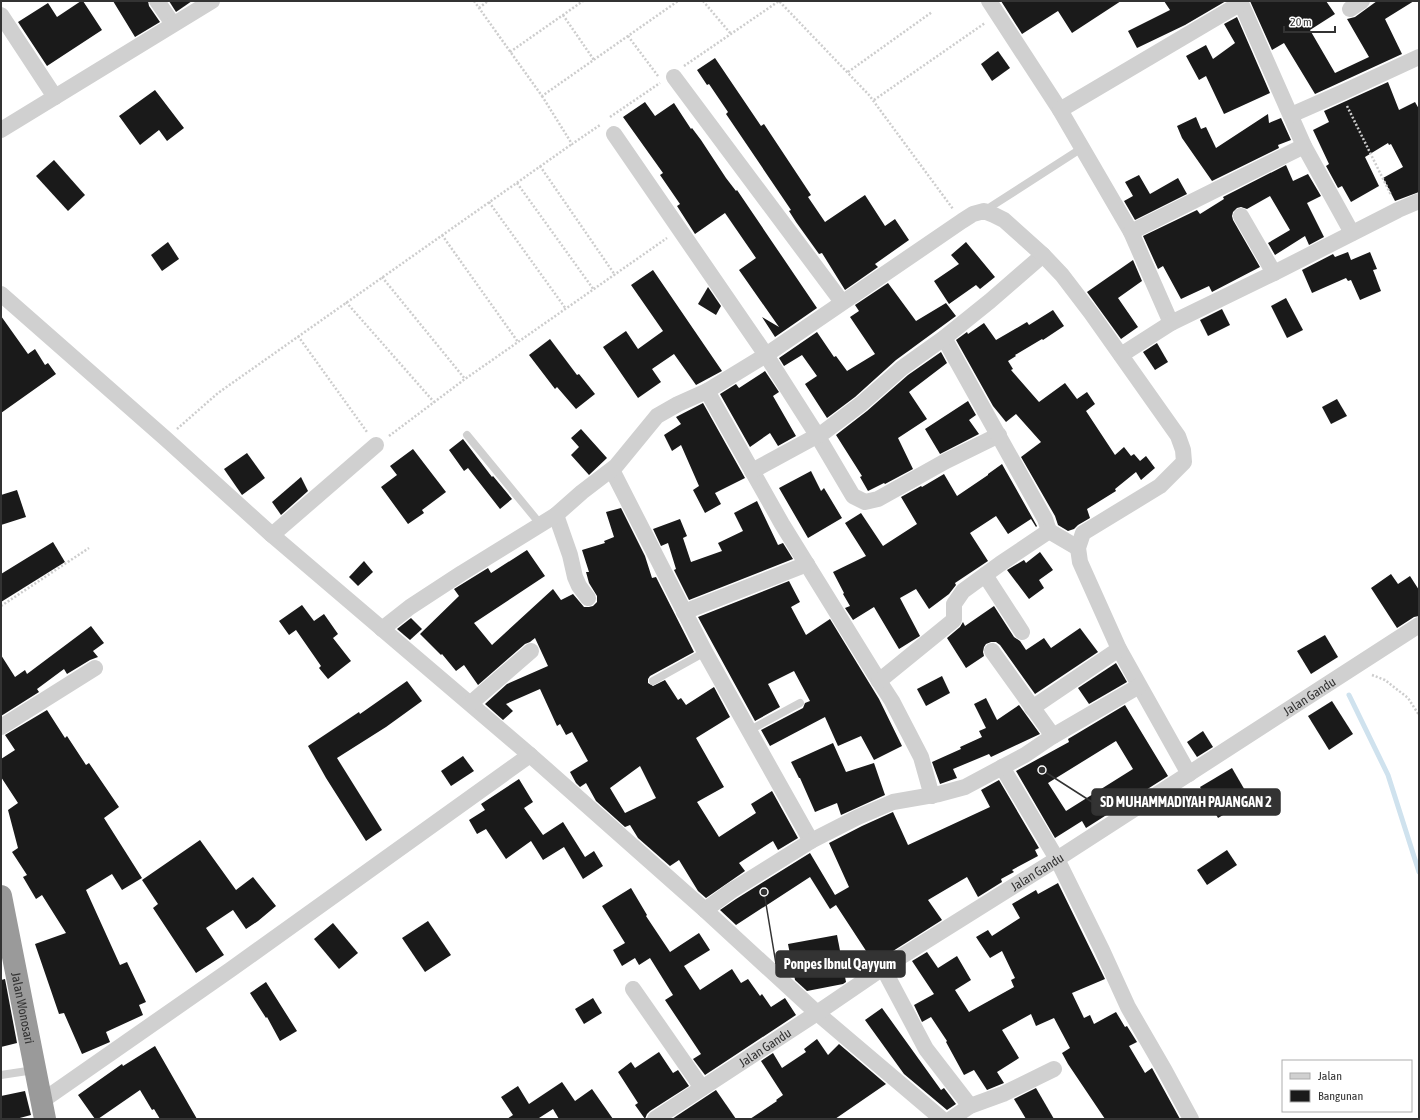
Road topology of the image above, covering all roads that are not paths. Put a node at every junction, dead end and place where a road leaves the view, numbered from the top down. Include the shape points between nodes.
1 (157, 1) edge
2 (212, 1) edge
3 (1240, 2) edge
4 (993, 8) edge
5 (1, 15) edge
6 (173, 24) junction
7 (1419, 57) edge
8 (678, 73) road end
9 (55, 97) junction
10 (1060, 110) junction
11 (1291, 115) junction
12 (1, 130) edge
13 (614, 134) dead end
14 (1304, 146) junction
15 (1082, 148) junction
16 (1419, 201) edge
17 (984, 211) junction
18 (1241, 216) dead end
19 (1131, 232) junction
20 (1352, 233) junction
21 (1043, 255) junction
22 (1274, 273) junction
23 (1, 294) edge
24 (842, 302) junction
25 (1171, 323) junction
26 (944, 338) junction
27 (766, 355) junction
28 (1121, 355) junction
29 (707, 391) junction
30 (467, 435) dead end
31 (817, 435) junction
32 (999, 435) junction
33 (376, 445) road end
34 (612, 470) junction
35 (752, 471) junction
36 (556, 515) junction
37 (541, 525) junction
38 (1050, 531) junction
39 (272, 536) junction
40 (1078, 548) junction
41 (807, 564) junction
42 (985, 575) junction
43 (588, 598) dead end
44 (684, 612) junction
45 (1419, 625) edge
46 (382, 629) junction
47 (1022, 632) dead end
48 (1119, 649) junction
49 (531, 651) dead end
50 (992, 651) dead end
51 (705, 652) junction
52 (95, 668) dead end
53 (653, 681) dead end
54 (879, 681) junction
55 (1139, 686) junction
56 (471, 703) junction
57 (800, 703) dead end
58 (1032, 708) junction
59 (1, 727) edge
60 (750, 730) junction
61 (1053, 736) junction
62 (530, 755) junction
63 (1002, 767) junction
64 (1188, 774) junction
65 (932, 796) junction
66 (811, 841) junction
67 (1058, 859) junction
68 (1, 896) edge
69 (705, 910) junction
70 (883, 968) junction
71 (633, 989) dead end
72 (817, 1013) junction
73 (1054, 1069) dead end
74 (35, 1070) junction
75 (1, 1075) edge
76 (702, 1088) junction
77 (970, 1106) junction
78 (43, 1110) edge
79 (655, 1119) edge
80 (942, 1119) edge
81 (951, 1119) edge
82 (1191, 1119) edge

1 - 6 street
2 - 6 street
3 - 10 street
3 - 11 street
4 - 10 street
5 - 9 street
6 - 9 street
7 - 11 street
8 - 24 street
9 - 12 street
10 - 15 street
11 - 14 street
13 - 27 street
14 - 19 street
14 - 20 street
15 - 17 lane
15 - 19 street
16 - 20 street
17 - 21 street via 1004,220
17 - 24 street via 962,221
18 - 22 street
19 - 25 street
20 - 22 street
21 - 26 street
21 - 28 street via 1062,275
22 - 25 street
23 - 39 street
24 - 27 street
25 - 28 street
26 - 31 street via 902,368 861,404
26 - 32 street
27 - 29 street
27 - 31 street
28 - 40 street via 1178,436 1184,462 1160,486 1083,533
29 - 34 street via 657,416
29 - 35 street
30 - 37 lane
31 - 32 street via 853,496 865,502 878,499
31 - 35 street
32 - 38 street
33 - 39 street
34 - 36 street
34 - 44 street
35 - 41 street
36 - 37 street
36 - 43 street via 575,577
37 - 46 street via 410,607
38 - 40 street
38 - 42 street
39 - 46 street
40 - 48 street via 1080,562
41 - 44 street
41 - 54 street
42 - 47 street
42 - 54 street via 963,591 954,604 954,620
44 - 51 street
45 - 64 street, Jalan Gandu
46 - 56 street
48 - 55 street
48 - 58 street
49 - 56 street
50 - 58 street
51 - 53 lane
51 - 60 street
52 - 59 street
54 - 65 street via 921,757
55 - 61 street
55 - 64 street
56 - 62 street
57 - 60 lane
58 - 61 street
60 - 66 street
61 - 63 street
62 - 69 street
62 - 78 street via 230,970
63 - 65 street via 965,787
63 - 67 street
64 - 67 street, Jalan Gandu
65 - 66 street via 893,802
66 - 69 street
67 - 70 street, Jalan Gandu
67 - 82 street via 1128,1007
68 - 74 highway, Jalan Wonosari
69 - 72 street
70 - 72 street, Jalan Gandu
70 - 77 street via 926,1049
71 - 76 street
72 - 76 street, Jalan Gandu
72 - 80 street
73 - 77 street via 1003,1094
74 - 75 lane
74 - 78 highway, Jalan Wonosari
76 - 79 street, Jalan Gandu
77 - 81 street

